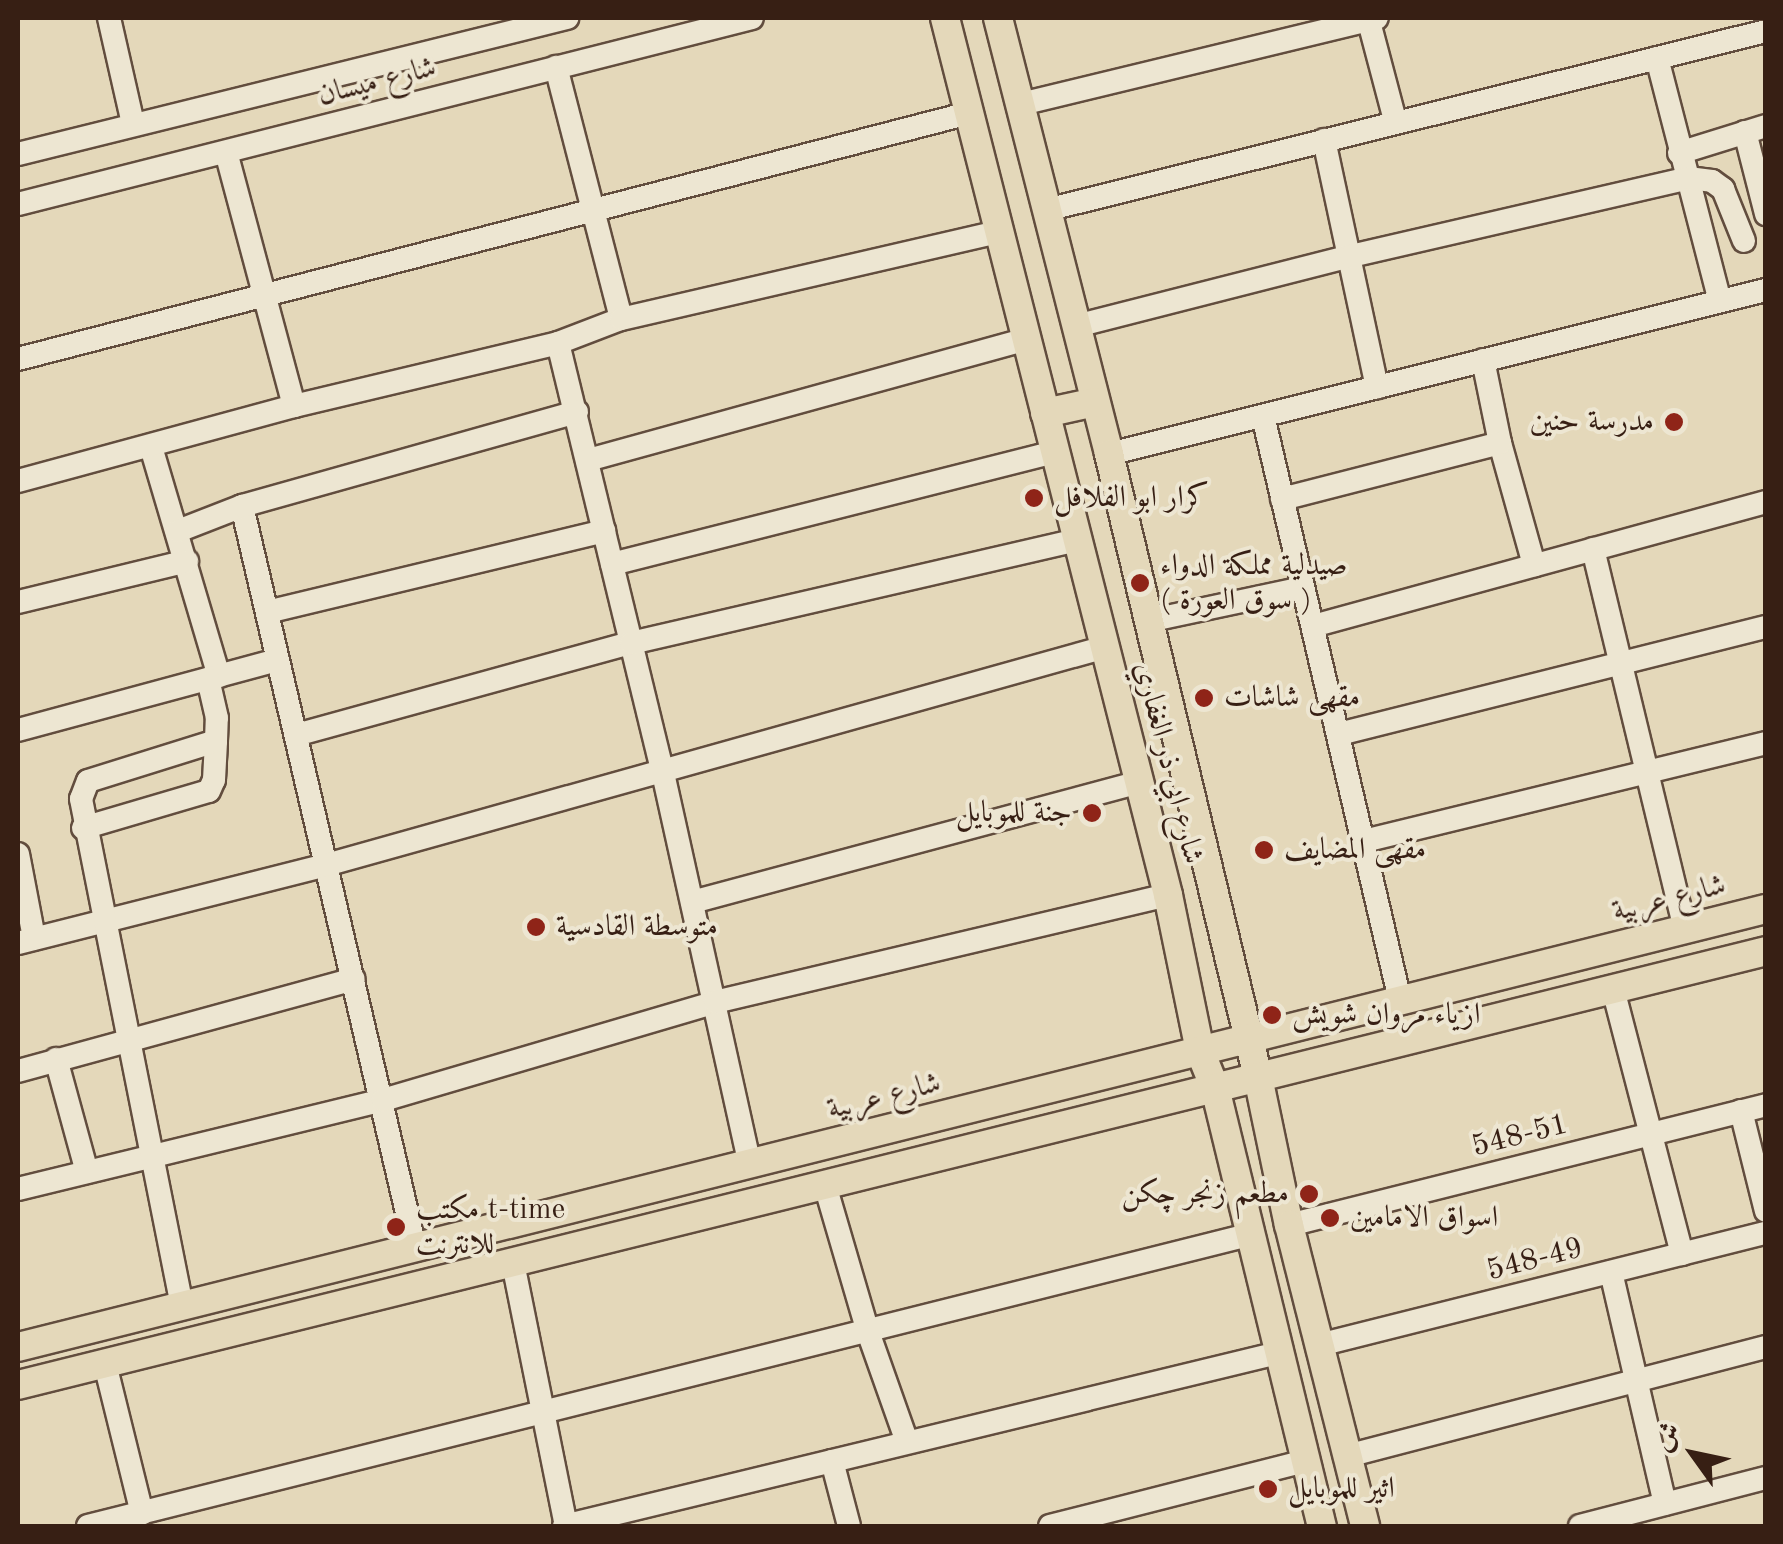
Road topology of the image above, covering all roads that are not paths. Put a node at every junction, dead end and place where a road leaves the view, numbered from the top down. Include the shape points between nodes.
1 (109, 18) edge
2 (567, 18) edge
3 (752, 18) edge
4 (945, 18) edge
5 (998, 18) edge
6 (1371, 18) edge
7 (476, 28) edge
8 (1766, 31) edge
9 (1657, 58) junction
10 (556, 66) junction
11 (1021, 104) junction
12 (969, 113) junction
13 (1396, 120) junction
14 (132, 124) junction
15 (1755, 129) edge
16 (1324, 140) junction
17 (226, 152) junction
18 (1679, 152) junction
19 (18, 154) edge
20 (1688, 178) junction
21 (18, 204) edge
22 (1046, 210) junction
23 (593, 211) junction
24 (1766, 214) edge
25 (999, 232) junction
26 (1744, 242) dead end
27 (1350, 256) junction
28 (1766, 290) edge
29 (266, 296) junction
30 (1720, 301) junction
31 (622, 319) junction
32 (1076, 326) junction
33 (1026, 338) junction
34 (558, 343) junction
35 (18, 359) edge
36 (1483, 360) junction
37 (1377, 387) junction
38 (1096, 402) junction
39 (294, 406) junction
40 (576, 412) junction
41 (1045, 413) junction
42 (1263, 416) junction
43 (1500, 443) junction
44 (151, 447) junction
45 (1055, 452) junction
46 (1109, 454) junction
47 (588, 460) junction
48 (18, 481) edge
49 (1282, 499) junction
50 (1766, 502) edge
51 (242, 506) junction
52 (178, 531) junction
53 (604, 531) junction
54 (1077, 540) junction
55 (1592, 550) junction
56 (187, 560) junction
57 (612, 564) junction
58 (1534, 566) junction
59 (1303, 588) junction
60 (18, 602) edge
61 (267, 612) junction
62 (1148, 621) junction
63 (1313, 626) junction
64 (1766, 627) edge
65 (630, 643) junction
66 (1105, 646) junction
67 (278, 660) junction
68 (1621, 663) junction
69 (213, 677) junction
70 (18, 730) edge
71 (1339, 734) junction
72 (296, 735) junction
73 (216, 742) junction
74 (1766, 743) edge
75 (1648, 772) junction
76 (663, 773) junction
77 (1139, 782) junction
78 (83, 828) junction
79 (1364, 841) junction
80 (18, 854) edge
81 (326, 864) junction
82 (1168, 895) junction
83 (692, 902) junction
84 (1766, 909) edge
85 (104, 923) junction
86 (1684, 929) junction
87 (26, 941) edge
88 (1766, 951) edge
89 (354, 979) junction
90 (1614, 989) junction
91 (1400, 1000) junction
92 (715, 1002) junction
93 (126, 1038) junction
94 (1246, 1039) junction
95 (1200, 1051) junction
96 (56, 1060) junction
97 (18, 1071) edge
98 (1258, 1077) junction
99 (1215, 1088) junction
100 (383, 1100) junction
101 (1766, 1105) edge
102 (1741, 1111) junction
103 (1650, 1134) junction
104 (152, 1155) junction
105 (750, 1164) junction
106 (87, 1172) junction
107 (825, 1185) junction
108 (18, 1189) edge
109 (1766, 1211) edge
110 (1288, 1224) junction
111 (1766, 1233) edge
112 (1248, 1235) junction
113 (415, 1248) junction
114 (1682, 1254) junction
115 (512, 1263) junction
116 (1610, 1272) junction
117 (182, 1306) junction
118 (867, 1329) junction
119 (1319, 1345) junction
120 (18, 1346) edge
121 (1766, 1347) edge
122 (1278, 1353) junction
123 (104, 1364) junction
124 (1636, 1381) junction
125 (18, 1385) edge
126 (544, 1411) junction
127 (908, 1442) junction
128 (1347, 1456) junction
129 (832, 1461) junction
130 (1305, 1461) junction
131 (1766, 1478) edge
132 (1664, 1504) junction
133 (152, 1516) edge
134 (88, 1526) edge
135 (565, 1526) edge
136 (849, 1526) edge
137 (1050, 1526) edge
138 (1322, 1526) edge
139 (1365, 1526) edge
140 (1580, 1526) edge

1 - 14 street
2 - 7 street, شارع ميسان
3 - 10 street, شارع ميسان
4 - 12 main road, شارع ابي ذر الغفاري
5 - 11 main road, شارع ابي ذر الغفاري
6 - 11 street
6 - 13 street
7 - 14 street, شارع ميسان
8 - 9 street
9 - 13 street
9 - 18 street
10 - 17 street, شارع ميسان
10 - 23 street
11 - 22 main road, شارع ابي ذر الغفاري
12 - 23 street
12 - 25 main road, شارع ابي ذر الغفاري
13 - 16 street
14 - 19 street, شارع ميسان
15 - 18 street
15 - 24 street
16 - 22 street
16 - 27 street
17 - 21 street, شارع ميسان
17 - 29 street
18 - 20 street
20 - 26 street via 1712,180 1724,189
20 - 27 street
20 - 30 street
22 - 32 main road, شارع ابي ذر الغفاري
23 - 29 street
23 - 31 street
25 - 31 street
25 - 33 main road, شارع ابي ذر الغفاري
27 - 32 street
27 - 37 street
28 - 30 street
29 - 35 street
29 - 39 street
30 - 36 street
31 - 34 street
32 - 38 main road, شارع ابي ذر الغفاري
33 - 41 main road, شارع ابي ذر الغفاري
33 - 47 street
34 - 39 street
34 - 40 street
36 - 37 street
36 - 43 street
37 - 42 street
38 - 41 main road
38 - 46 main road, شارع ابي ذر الغفاري
39 - 44 street
40 - 47 street
40 - 51 street
41 - 45 main road, شارع ابي ذر الغفاري
42 - 46 street
42 - 49 street
43 - 49 street
43 - 58 street
44 - 48 street
44 - 52 street
45 - 54 main road, شارع ابي ذر الغفاري
45 - 57 street
46 - 62 main road, شارع ابي ذر الغفاري
47 - 53 street
49 - 59 street
50 - 55 street
51 - 52 street
51 - 61 street
52 - 56 street
53 - 57 street
53 - 61 street
54 - 65 street
54 - 66 main road, شارع ابي ذر الغفاري
55 - 58 street
55 - 68 street
56 - 60 street
56 - 69 street
57 - 65 street
58 - 63 street
59 - 62 street
59 - 63 street
61 - 67 street
62 - 94 main road, شارع ابي ذر الغفاري
63 - 71 street
64 - 68 street
65 - 72 street
65 - 76 street
66 - 76 street
66 - 77 main road, شارع ابي ذر الغفاري
67 - 69 street
67 - 72 street
68 - 71 street
68 - 75 street
69 - 70 street
69 - 73 street
71 - 79 street
72 - 81 street
73 - 78 street via 209,792
73 - 78 street via 88,781 80,799
74 - 75 street
75 - 79 street
75 - 86 street
76 - 81 street
76 - 83 street
77 - 82 main road, شارع ابي ذر الغفاري
77 - 83 street
78 - 85 street
79 - 91 street
80 - 87 street
81 - 85 street
81 - 89 street
82 - 92 street
82 - 95 main road, شارع ابي ذر الغفاري
83 - 92 street
84 - 86 main road, شارع عربية
85 - 87 street
85 - 93 street
86 - 91 main road, شارع عربية
88 - 90 main road
89 - 93 street
89 - 100 street
90 - 98 main road
90 - 103 street
91 - 94 main road, شارع عربية
92 - 100 street
92 - 105 street
93 - 96 street
93 - 104 street
94 - 95 main road, شارع عربية
94 - 98 main road, شارع ابي ذر الغفاري
95 - 99 main road, شارع ابي ذر الغفاري
95 - 105 main road, شارع عربية
96 - 97 street
96 - 106 street
98 - 99 main road
98 - 110 main road, شارع ابي ذر الغفاري
99 - 107 main road
99 - 112 main road, شارع ابي ذر الغفاري
100 - 104 street
100 - 113 street
101 - 102 street, 548-51
102 - 103 street, 548-51
102 - 109 street
103 - 110 street, 548-51
103 - 114 street
104 - 106 street
104 - 117 street
105 - 113 main road, شارع عربية
106 - 108 street
107 - 115 main road
107 - 118 street
110 - 119 main road, شارع ابي ذر الغفاري
111 - 114 street, 548-49
112 - 118 street
112 - 122 main road, شارع ابي ذر الغفاري
113 - 117 main road, شارع عربية
114 - 116 street, 548-49
115 - 123 main road
115 - 126 street
116 - 119 street, 548-49
116 - 124 street
117 - 120 main road, شارع عربية
118 - 126 street
118 - 127 street
119 - 128 main road, شارع ابي ذر الغفاري
121 - 124 street
122 - 127 street
122 - 130 main road, شارع ابي ذر الغفاري
123 - 125 main road
123 - 133 street
124 - 128 street
124 - 132 street
126 - 133 street
126 - 135 street
127 - 129 street
128 - 139 main road, شارع ابي ذر الغفاري
129 - 135 street
129 - 136 street
130 - 137 street
130 - 138 main road, شارع ابي ذر الغفاري
131 - 132 street
132 - 140 street
133 - 134 street

